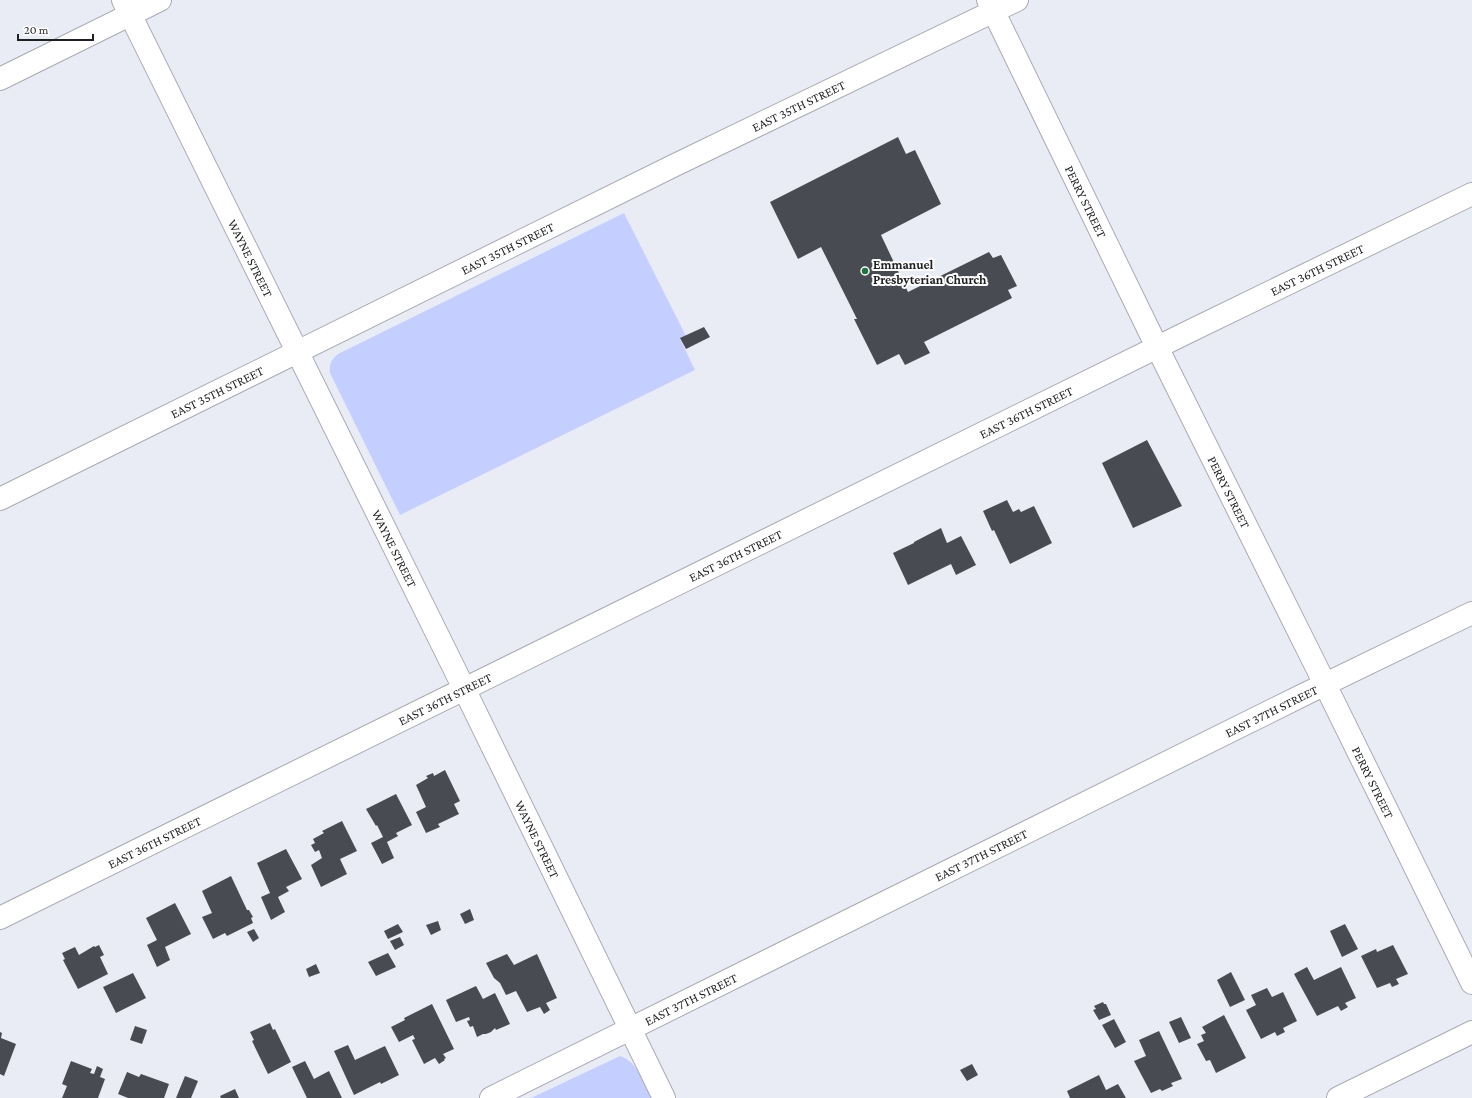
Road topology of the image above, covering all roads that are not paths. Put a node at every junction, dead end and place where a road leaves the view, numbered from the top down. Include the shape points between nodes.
1 (160, 0) edge
2 (1017, 0) edge
3 (990, 6) edge
4 (127, 8) edge
5 (0, 79) edge
6 (1472, 194) edge
7 (1157, 347) junction
8 (297, 352) junction
9 (0, 499) edge
10 (1472, 613) edge
11 (1325, 684) junction
12 (464, 689) junction
13 (0, 918) edge
14 (1472, 983) edge
15 (630, 1029) junction
16 (1472, 1032) edge
17 (491, 1098) edge
18 (664, 1098) edge
19 (1338, 1098) edge

1 - 4 street
2 - 3 street, EAST 35TH STREET
3 - 7 street, PERRY STREET
3 - 8 street, EAST 35TH STREET
4 - 5 street
4 - 8 street, WAYNE STREET
6 - 7 street, EAST 36TH STREET
7 - 11 street, PERRY STREET
7 - 12 street, EAST 36TH STREET
8 - 9 street, EAST 35TH STREET
8 - 12 street, WAYNE STREET
10 - 11 street, EAST 37TH STREET
11 - 14 street, PERRY STREET
11 - 15 street, EAST 37TH STREET
12 - 13 street, EAST 36TH STREET
12 - 15 street, WAYNE STREET
15 - 17 street, EAST 37TH STREET
15 - 18 street, WAYNE STREET
16 - 19 street

